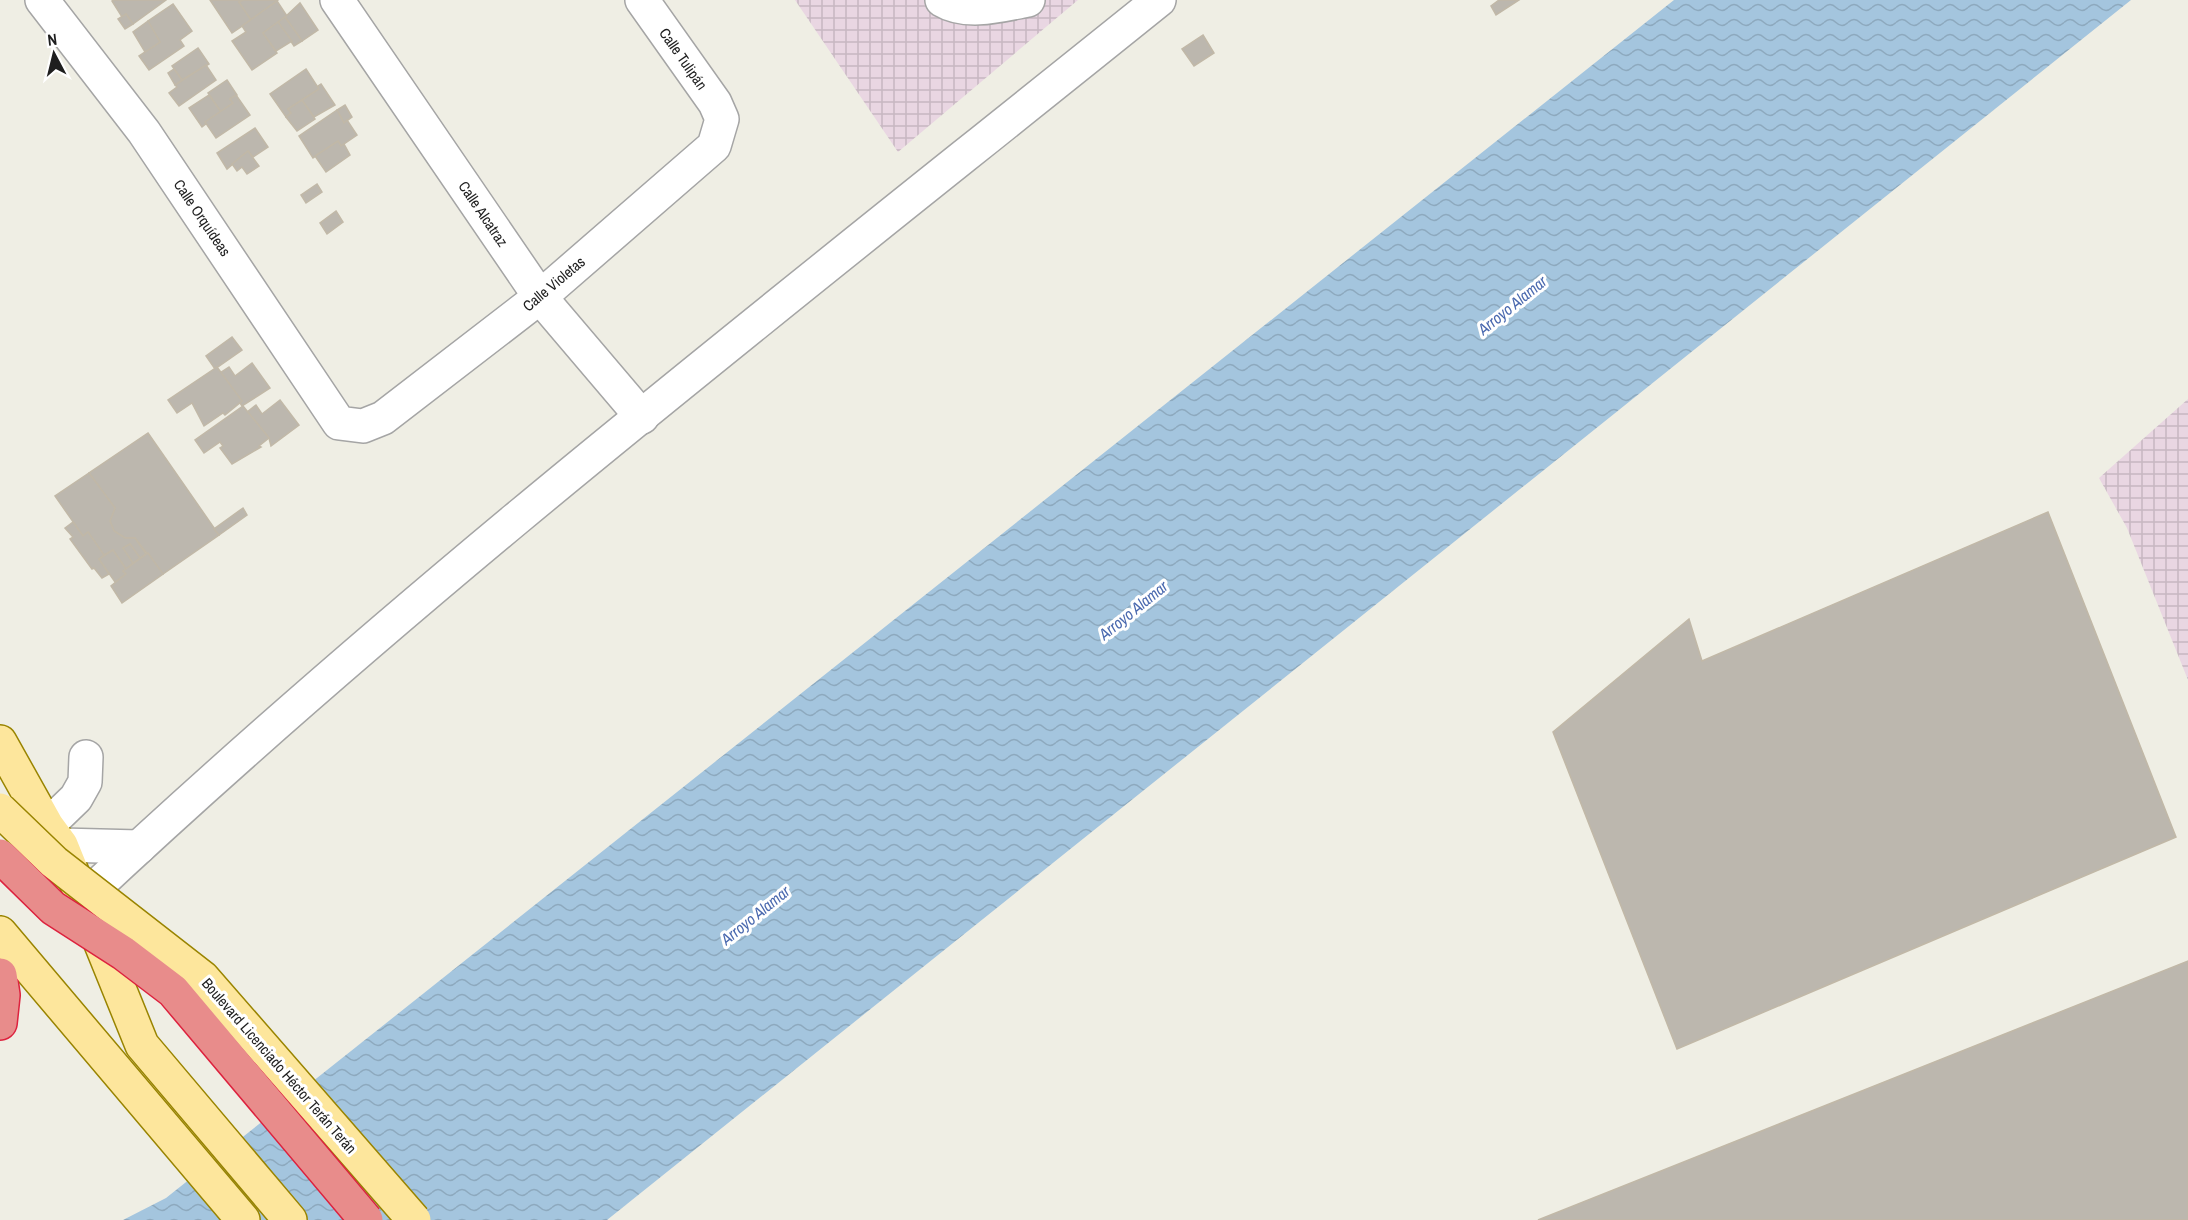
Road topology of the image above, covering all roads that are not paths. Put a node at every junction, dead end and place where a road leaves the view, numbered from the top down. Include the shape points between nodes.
1 (42, 0) edge
2 (337, 0) edge
3 (642, 0) edge
4 (942, 0) edge
5 (1028, 0) edge
6 (1159, 0) edge
7 (722, 119) joint
8 (540, 297) junction
9 (642, 417) junction
10 (363, 426) joint
11 (0, 742) edge
12 (86, 757) dead end
13 (0, 810) edge
14 (54, 835) junction
15 (139, 847) junction
16 (0, 856) edge
17 (83, 899) junction
18 (0, 933) edge
19 (0, 975) edge
20 (0, 1023) edge
21 (243, 1220) edge
22 (290, 1220) edge
23 (366, 1220) edge
24 (414, 1220) edge

1 - 10 street, Calle Orquídeas via 144,132 339,423
2 - 8 street, Calle Alcatraz
3 - 7 street, Calle Tulipán via 715,103
4 - 5 street via 951,6 980,8
6 - 9 street
7 - 8 street, Calle Violetas via 714,146
8 - 9 street, Calle Alcatraz
8 - 10 street, Calle Violetas via 383,418
9 - 15 street via 468,557
11 - 14 main road
12 - 14 street via 85,782
13 - 24 main road, Boulevard Licenciado Héctor Terán Terán, bridge via 54,862 203,978
14 - 15 street
14 - 17 main road
15 - 17 street
16 - 23 highway, Boulevard Licenciado Héctor Terán Terán, bridge via 53,908 173,991
17 - 22 main road via 142,1045
18 - 21 main road
19 - 20 highway

